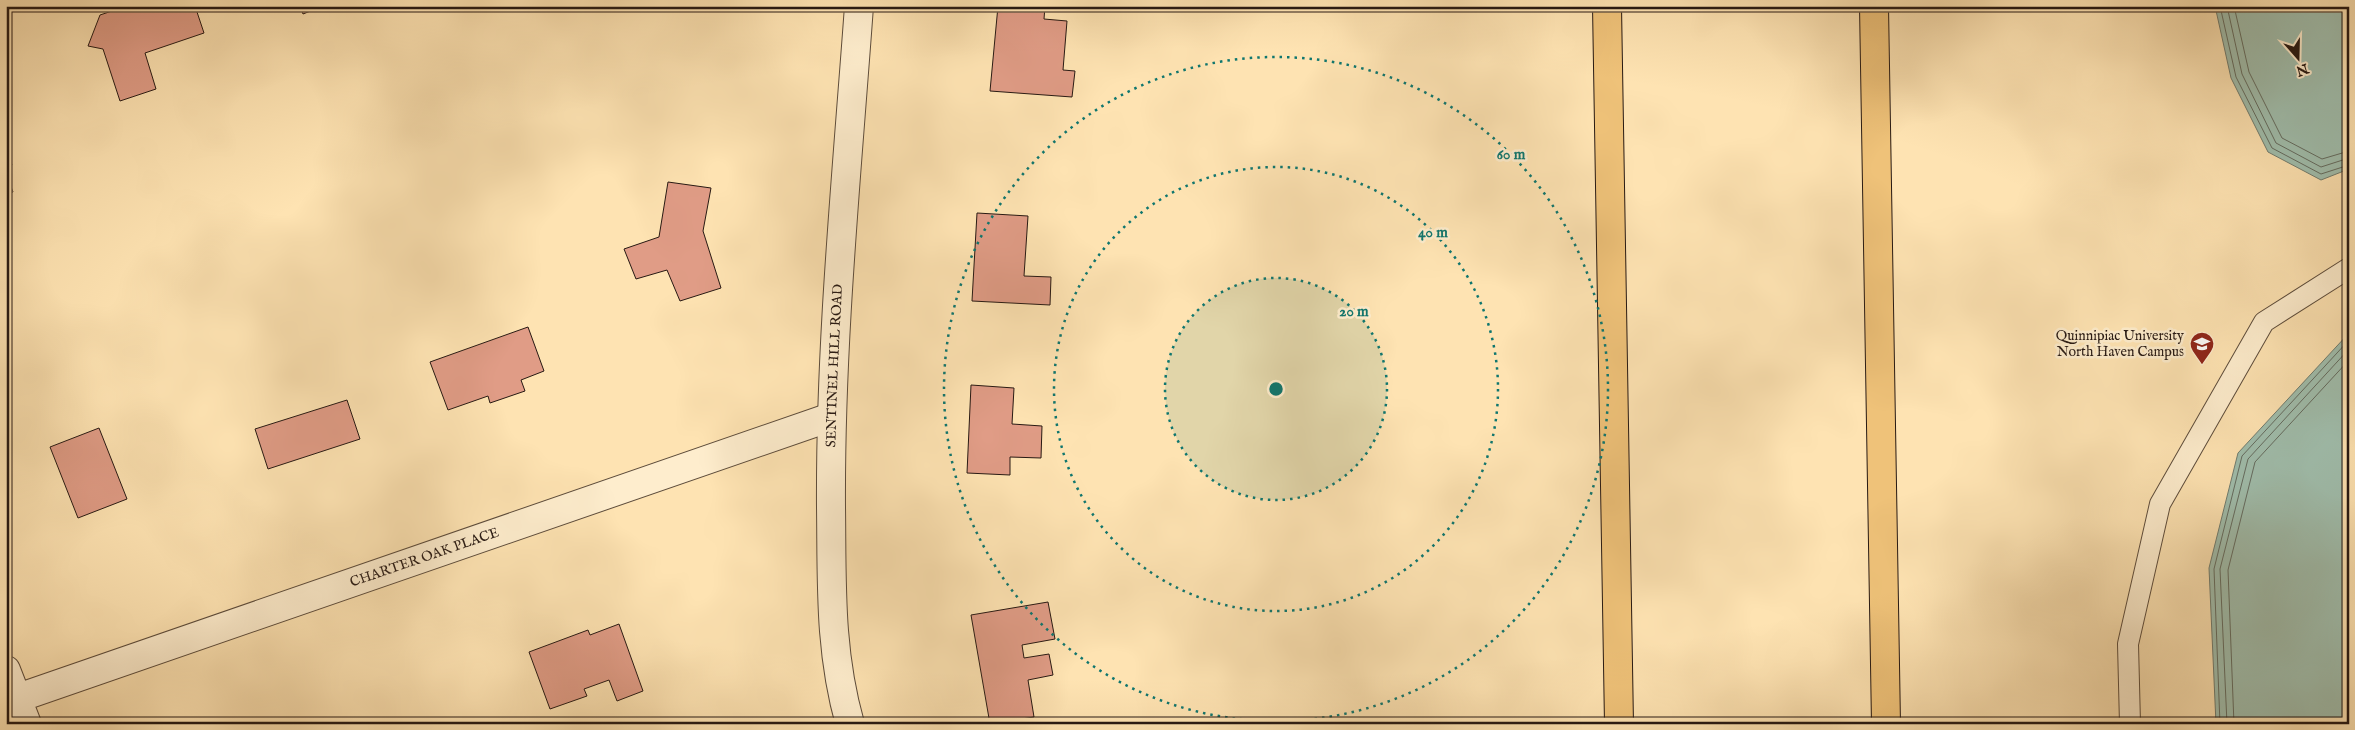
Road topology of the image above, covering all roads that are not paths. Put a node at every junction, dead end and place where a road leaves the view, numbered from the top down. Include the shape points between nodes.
1 (859, 6) edge
2 (1607, 6) edge
3 (1874, 6) edge
4 (2349, 268) edge
5 (831, 417) junction
6 (6, 670) edge
7 (18, 698) junction
8 (28, 724) edge
9 (850, 724) edge
10 (1619, 724) edge
11 (1886, 724) edge
12 (2130, 724) edge

1 - 5 street, SENTINEL HILL ROAD
2 - 10 highway
3 - 11 highway
4 - 12 lane via 2264,322 2160,504 2128,644
5 - 7 street, CHARTER OAK PLACE
5 - 9 street, SENTINEL HILL ROAD via 831,614 840,689
6 - 7 street
7 - 8 street

